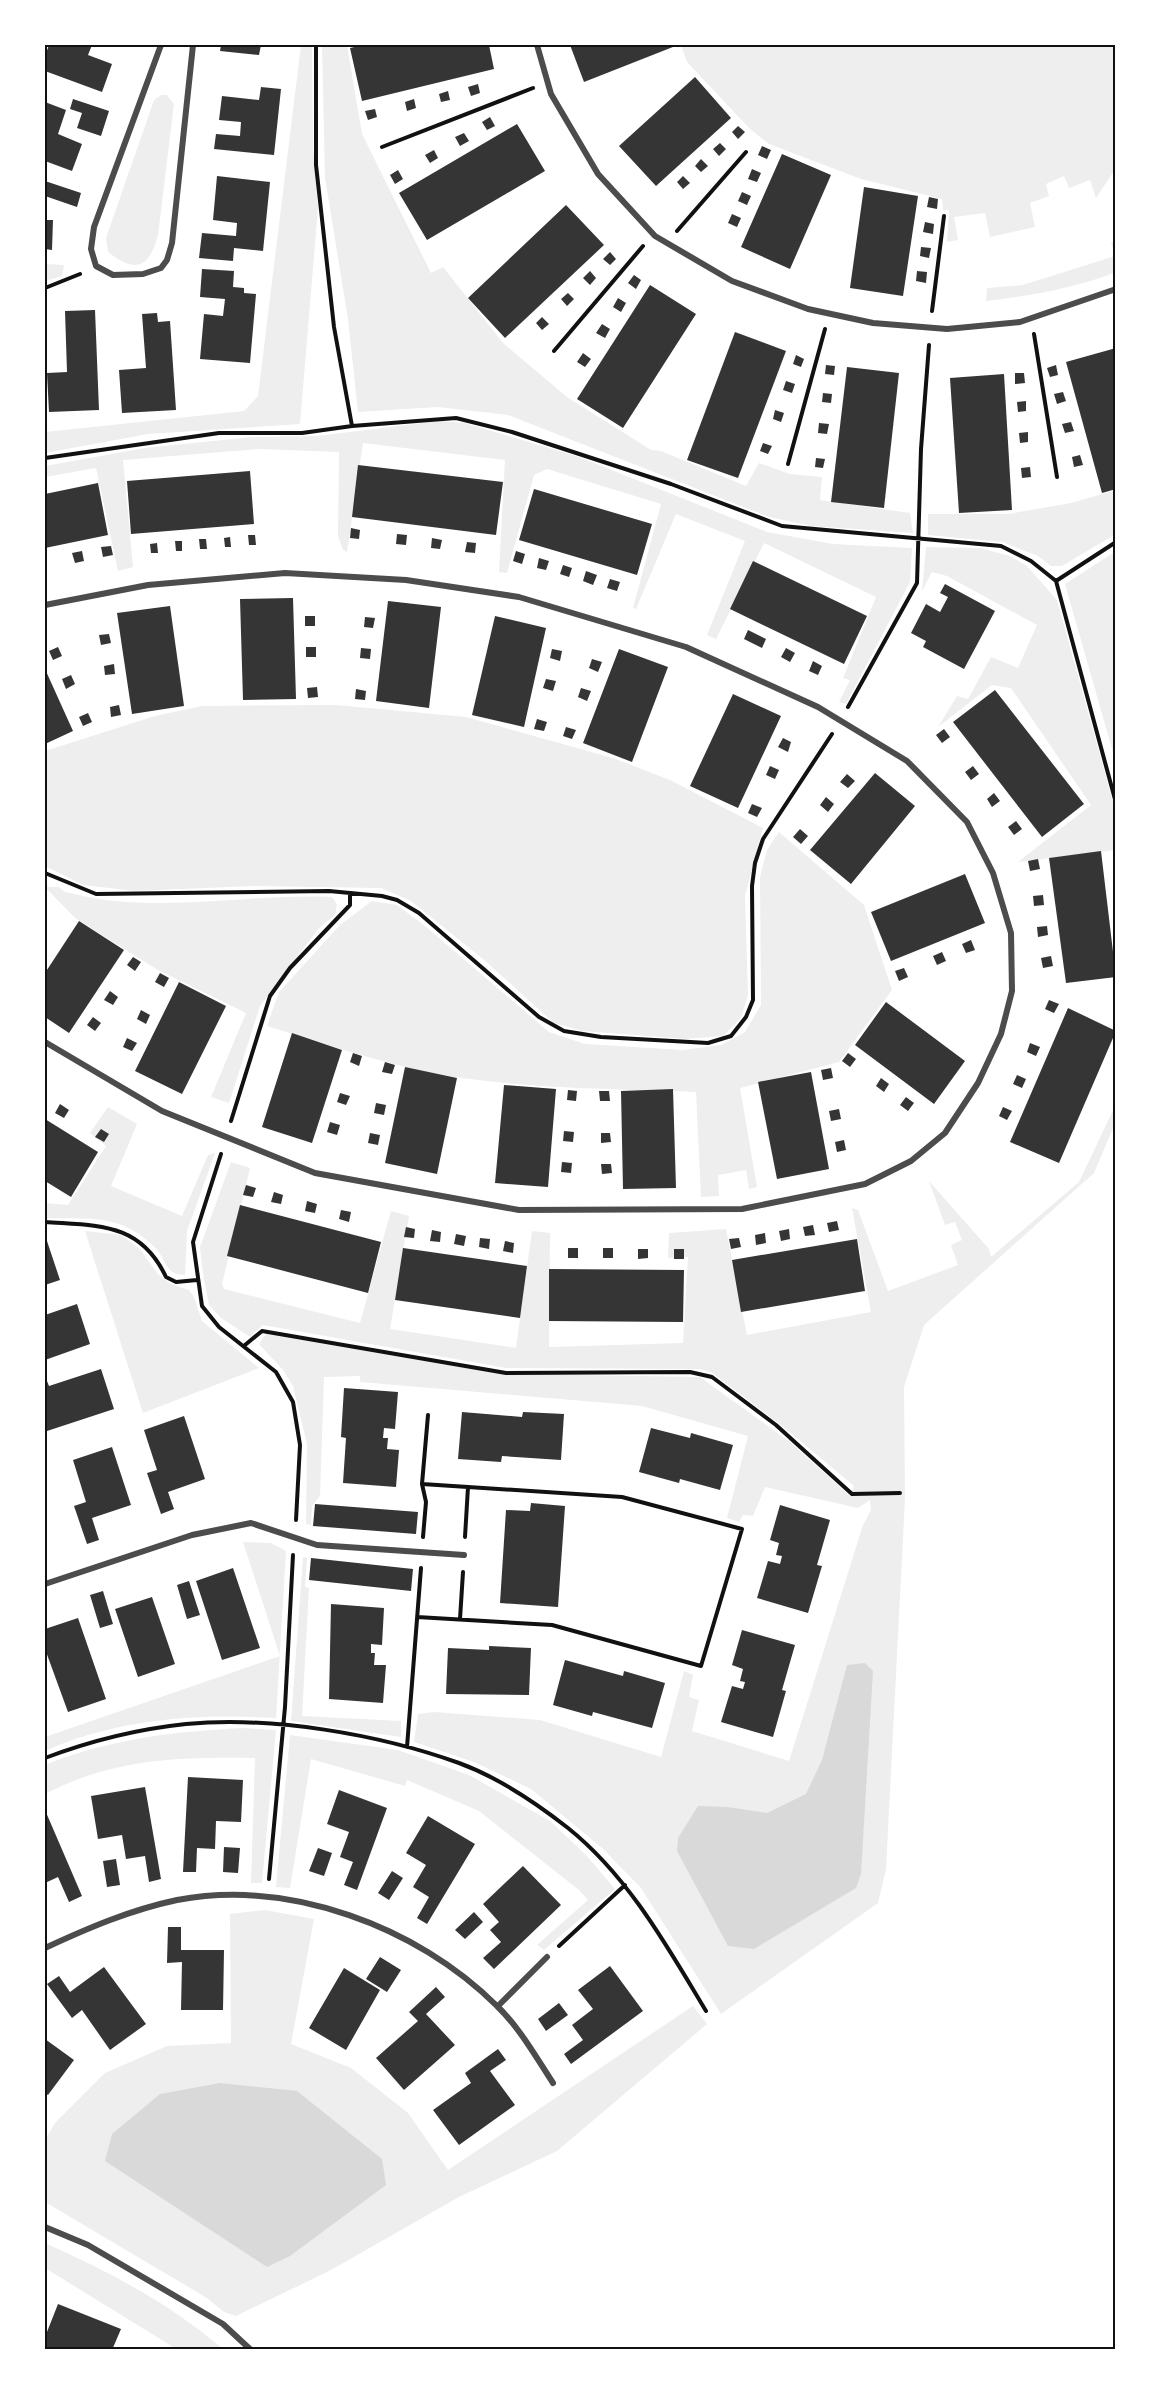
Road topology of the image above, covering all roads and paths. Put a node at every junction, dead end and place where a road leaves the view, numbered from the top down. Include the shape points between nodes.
1 (161, 45) edge
2 (193, 45) edge
3 (316, 45) edge
4 (537, 45) edge
5 (547, 82) junction
6 (382, 147) dead end
7 (746, 152) dead end
8 (944, 216) dead end
9 (653, 234) junction
10 (667, 243) junction
11 (96, 266) junction
12 (45, 288) edge
13 (1116, 289) edge
14 (829, 314) junction
15 (1031, 318) junction
16 (930, 327) junction
17 (554, 351) dead end
18 (351, 426) junction
19 (45, 458) edge
20 (788, 464) dead end
21 (1057, 477) dead end
22 (920, 538) junction
23 (1116, 542) edge
24 (1056, 581) junction
25 (45, 605) edge
26 (841, 721) junction
27 (1116, 803) edge
28 (45, 873) edge
29 (350, 893) junction
30 (45, 1042) edge
31 (225, 1137) junction
32 (45, 1222) edge
33 (197, 1280) junction
34 (245, 1345) junction
35 (428, 1415) dead end
36 (422, 1484) junction
37 (468, 1487) junction
38 (900, 1493) dead end
39 (294, 1535) junction
40 (422, 1552) junction
41 (464, 1555) junction
42 (45, 1584) edge
43 (417, 1617) junction
44 (460, 1619) junction
45 (283, 1727) junction
46 (407, 1747) junction
47 (45, 1758) edge
48 (625, 1885) junction
49 (267, 1898) junction
50 (45, 1948) edge
51 (547, 1957) joint
52 (498, 2006) junction
53 (706, 2012) dead end
54 (553, 2083) dead end
55 (45, 2227) edge
56 (251, 2350) edge

1 - 11 street via 94,227 91,249
2 - 11 street via 167,260 161,268 144,274 112,275
3 - 18 path via 316,165 334,327
4 - 5 street
5 - 6 path
5 - 9 street via 598,174
7 - 10 path
8 - 16 path
9 - 10 street
9 - 17 path
10 - 14 street via 732,281
11 - 12 path
13 - 15 street
14 - 16 street via 873,323
14 - 20 path
15 - 16 street via 947,329
15 - 21 path
16 - 22 path via 921,449
18 - 19 path via 302,433 219,433
18 - 22 path via 456,418 512,432 671,484 782,526
22 - 24 path via 1000,546 1031,561
22 - 26 path via 917,583
23 - 24 path
24 - 27 path
25 - 26 street via 148,585 285,573 417,582 519,597 686,647
26 - 29 path via 763,839 752,886 753,1000 731,1036 708,1043 564,1031 539,1017 419,913 397,900
26 - 31 street via 907,761 967,822 993,873 1011,933 1012,991 1001,1034 978,1083 945,1133 911,1161 865,1184 742,1209 519,1210 315,1173
28 - 29 path via 96,894
29 - 31 path via 350,905 290,968 270,996
30 - 31 street via 162,1111
31 - 33 path via 193,1242
32 - 33 path via 114,1228 140,1241 157,1258 165,1277 176,1282
33 - 34 path via 202,1306 219,1327
34 - 38 path via 262,1331 506,1373 690,1372 712,1377 776,1425 852,1494
34 - 39 path via 276,1372 292,1402 300,1445
35 - 36 path
36 - 37 path
36 - 40 path via 426,1502
37 - 41 path
37 - 44 path via 622,1497 742,1529 701,1666 552,1625
39 - 40 street via 317,1545
39 - 42 street via 251,1523 215,1529
39 - 45 path
40 - 41 street
40 - 43 path
41 - 44 path
43 - 44 path
43 - 46 path
45 - 46 path
45 - 47 path via 212,1723 165,1727 84,1744
45 - 49 path
46 - 48 path via 461,1764 518,1793 569,1829
48 - 51 path
48 - 53 path
49 - 50 street via 178,1900 117,1916
49 - 52 street via 310,1905 376,1924 432,1954
51 - 52 street
52 - 54 street
55 - 56 street via 88,2245 223,2324

